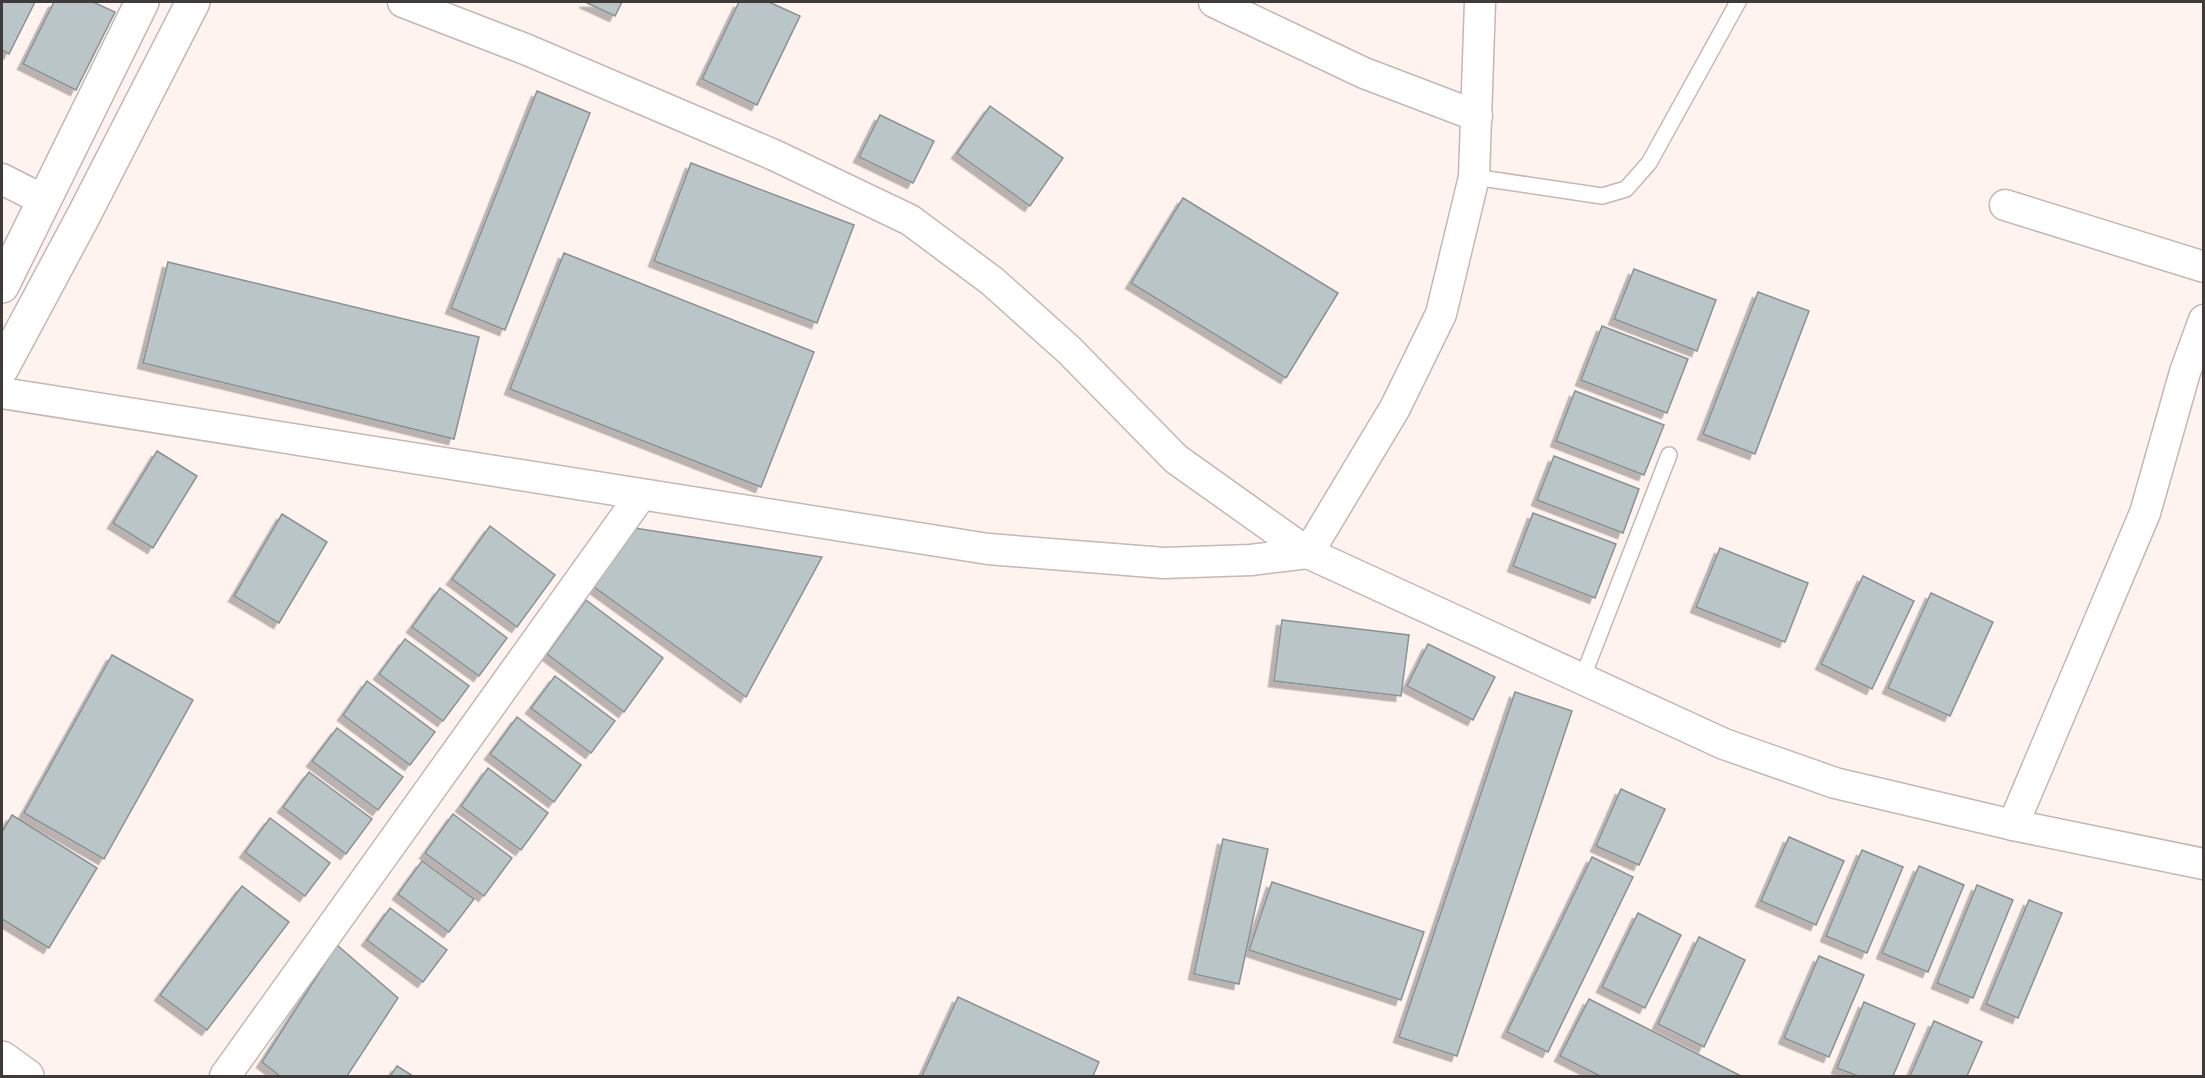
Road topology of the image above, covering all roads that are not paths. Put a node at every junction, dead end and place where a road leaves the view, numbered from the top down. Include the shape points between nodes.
1 (140, 2) edge
2 (193, 2) edge
3 (404, 2) edge
4 (1214, 2) edge
5 (1480, 2) edge
6 (1738, 2) edge
7 (1477, 116) junction
8 (1474, 177) junction
9 (2, 178) edge
10 (43, 200) junction
11 (2005, 205) dead end
12 (2204, 267) edge
13 (2, 286) edge
14 (2204, 320) edge
15 (2, 368) edge
16 (2, 393) edge
17 (1669, 455) dead end
18 (641, 495) junction
19 (1308, 553) junction
20 (1582, 679) junction
21 (2013, 825) junction
22 (2204, 864) edge
23 (2, 1058) edge
24 (27, 1077) edge
25 (225, 1077) edge

1 - 10 street
2 - 15 street
3 - 19 street via 774,155 910,220 992,281 1044,327 1176,459
4 - 7 street via 1364,73
5 - 7 street
6 - 8 lane via 1649,163 1626,189 1602,196
7 - 8 street
8 - 19 street via 1441,314 1395,408
9 - 10 street
10 - 13 street
11 - 12 street
14 - 21 street via 2145,513
16 - 18 street
17 - 20 lane
18 - 19 street via 988,549 1164,563 1251,560
18 - 25 street
19 - 20 street
20 - 21 street via 1724,744 1835,783
21 - 22 street
23 - 24 street

